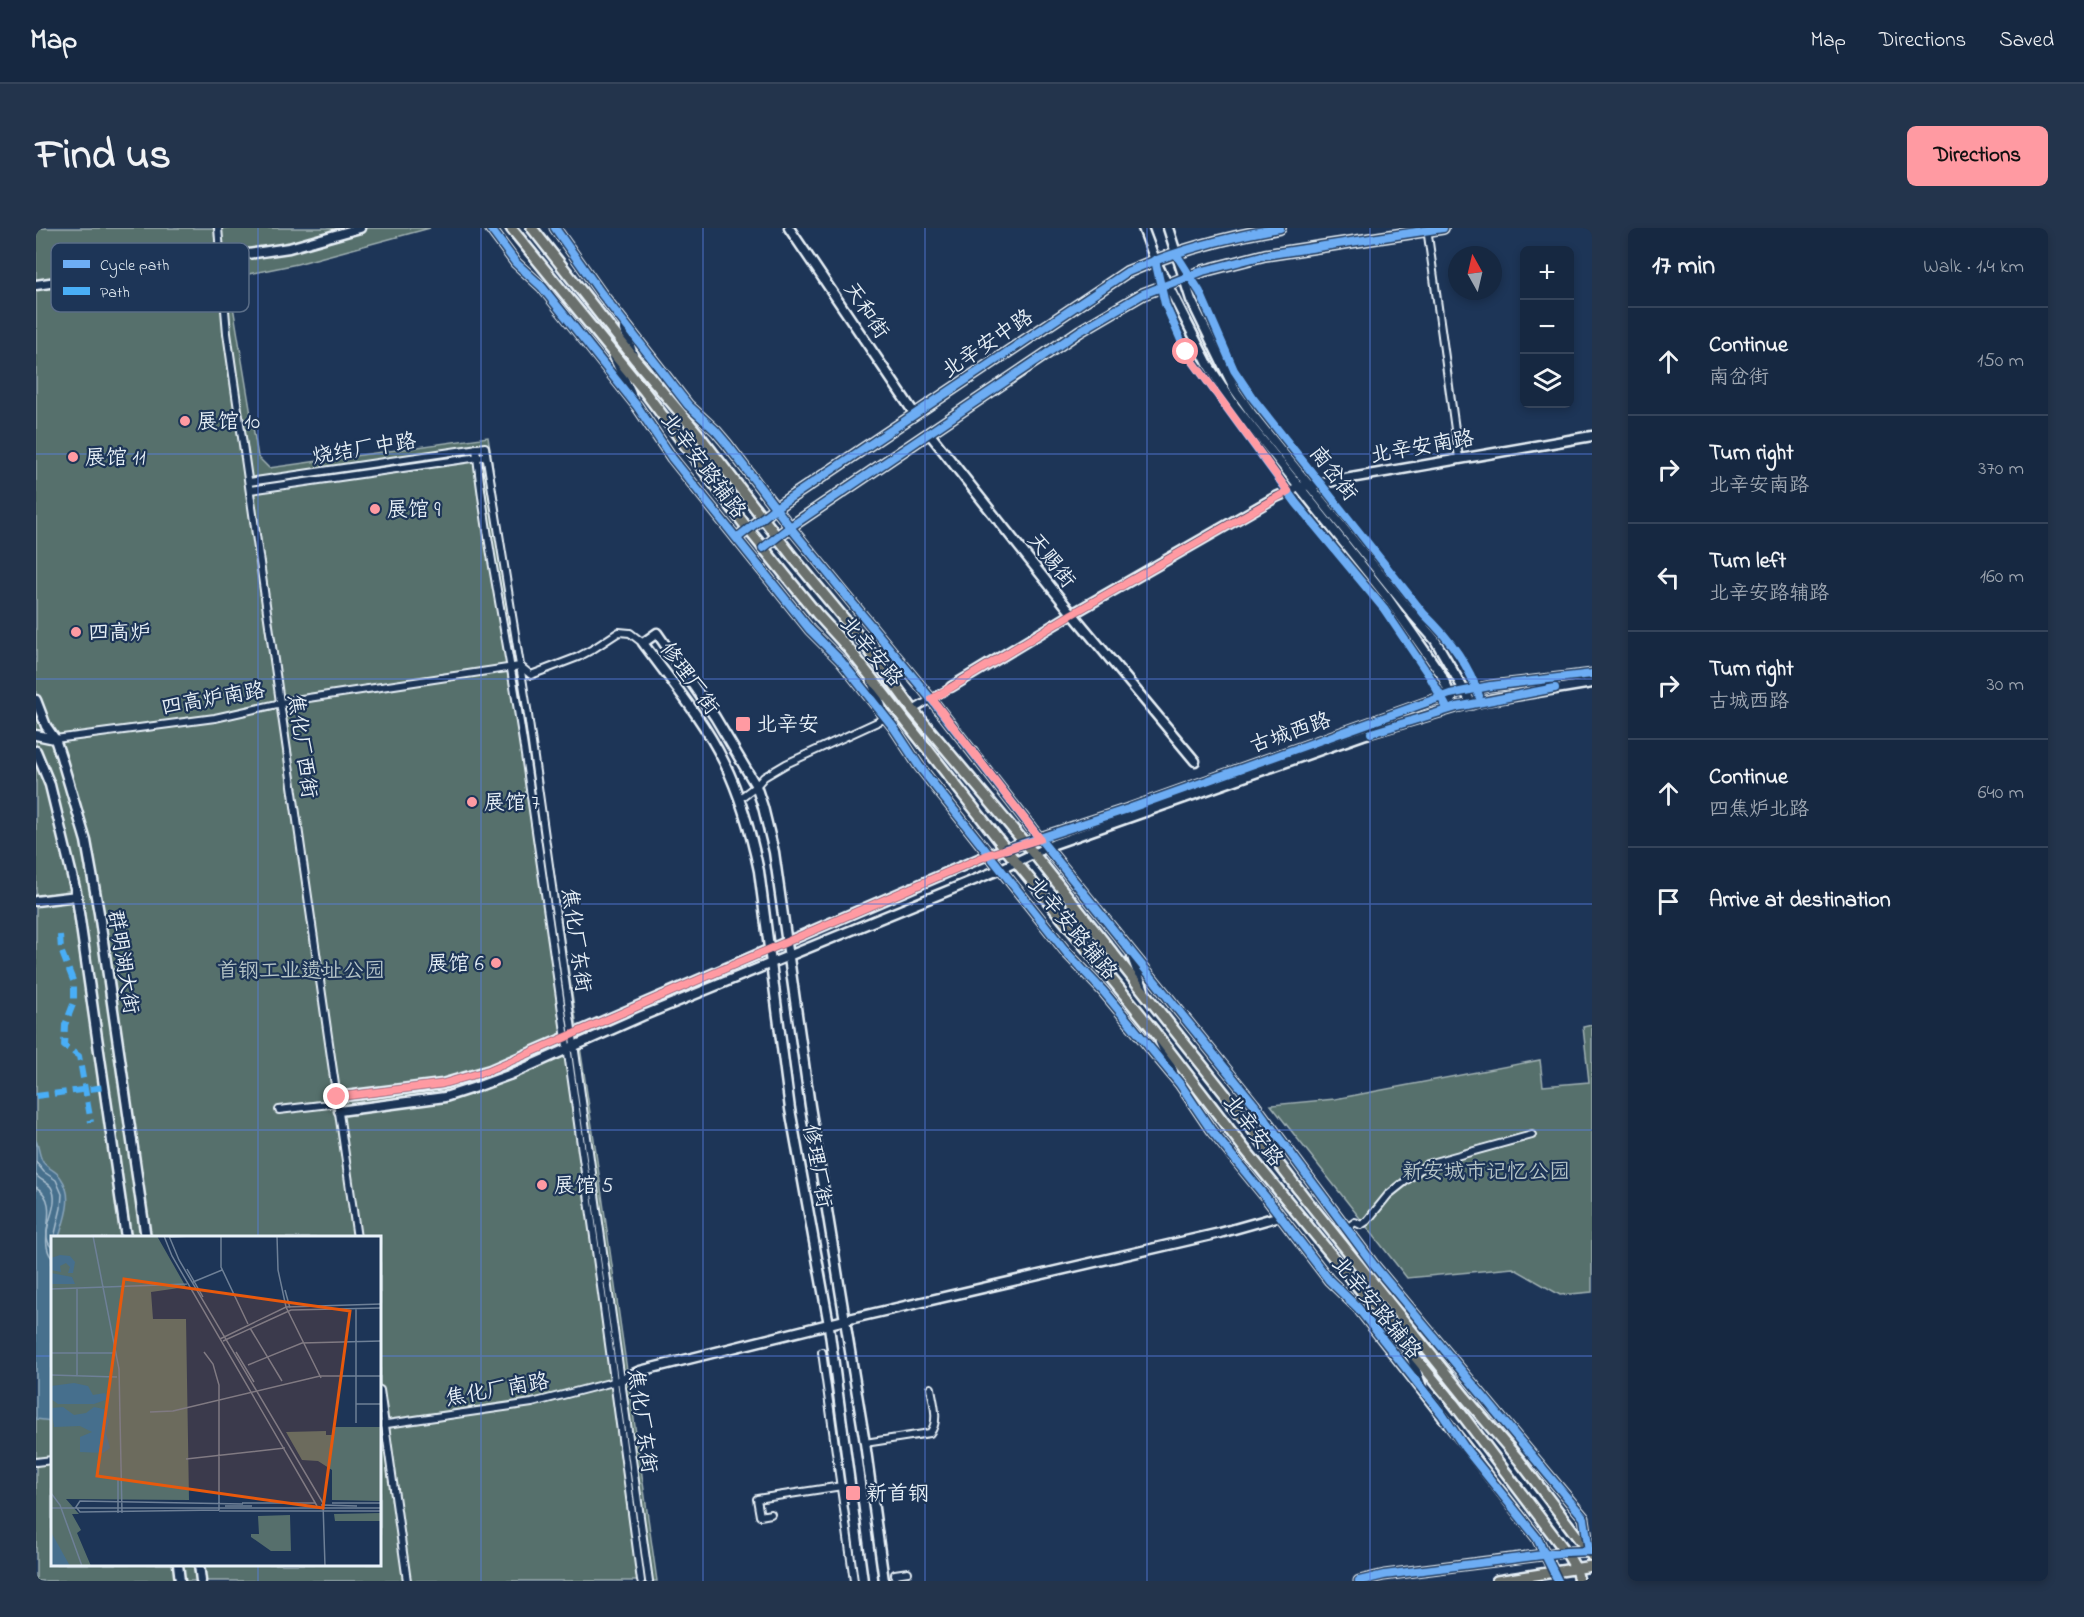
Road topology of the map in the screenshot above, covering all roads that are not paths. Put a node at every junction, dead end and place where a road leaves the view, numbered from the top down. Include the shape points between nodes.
1 (218, 228) edge
2 (360, 228) edge
3 (490, 228) edge
4 (511, 228) edge
5 (532, 228) edge
6 (555, 228) edge
7 (789, 228) edge
8 (1143, 228) edge
9 (1168, 228) edge
10 (1280, 228) edge
11 (1443, 228) edge
12 (1427, 229) edge
13 (220, 243) edge
14 (1176, 254) junction
15 (249, 255) edge
16 (1155, 260) junction
17 (1185, 278) junction
18 (51, 283) edge
19 (1167, 284) junction
20 (36, 285) edge
21 (226, 312) edge
22 (623, 322) junction
23 (610, 348) junction
24 (634, 358) junction
25 (637, 406) junction
26 (914, 413) junction
27 (929, 433) junction
28 (1592, 436) edge
29 (485, 447) joint
30 (476, 448) junction
31 (486, 456) junction
32 (477, 457) junction
33 (1459, 458) junction
34 (249, 482) junction
35 (1309, 483) junction
36 (1299, 487) junction
37 (250, 490) junction
38 (775, 508) junction
39 (763, 517) junction
40 (790, 527) junction
41 (748, 529) junction
42 (777, 537) junction
43 (737, 538) junction
44 (763, 548) junction
45 (1072, 614) junction
46 (643, 643) junction
47 (520, 666) junction
48 (510, 668) junction
49 (868, 673) junction
50 (1592, 674) edge
51 (1592, 683) edge
52 (951, 687) joint
53 (1465, 691) junction
54 (1450, 694) junction
55 (932, 699) junction
56 (36, 700) edge
57 (279, 703) junction
58 (1472, 704) junction
59 (1457, 707) junction
60 (913, 710) junction
61 (886, 718) junction
62 (36, 735) edge
63 (55, 739) junction
64 (36, 751) edge
65 (1195, 761) dead end
66 (756, 786) junction
67 (740, 798) junction
68 (1040, 839) junction
69 (1024, 844) junction
70 (1047, 847) junction
71 (1006, 849) junction
72 (990, 854) junction
73 (1034, 854) junction
74 (1016, 862) junction
75 (1002, 869) junction
76 (77, 896) junction
77 (36, 901) edge
78 (787, 941) junction
79 (769, 949) junction
80 (1130, 951) junction
81 (789, 956) junction
82 (771, 964) junction
83 (1145, 994) junction
84 (1184, 1019) junction
85 (1172, 1027) junction
86 (1154, 1031) junction
87 (571, 1035) junction
88 (572, 1048) junction
89 (1180, 1084) junction
90 (338, 1104) junction
91 (279, 1110) dead end
92 (1532, 1136) dead end
93 (1280, 1216) junction
94 (1347, 1228) junction
95 (126, 1236) edge
96 (146, 1236) edge
97 (357, 1236) edge
98 (1373, 1264) junction
99 (1379, 1291) junction
100 (845, 1320) junction
101 (828, 1324) junction
102 (1408, 1348) junction
103 (822, 1352) dead end
104 (617, 1381) junction
105 (931, 1388) dead end
106 (1424, 1390) junction
107 (381, 1408) edge
108 (382, 1425) edge
109 (865, 1443) junction
110 (51, 1460) edge
111 (36, 1462) edge
112 (842, 1486) junction
113 (771, 1514) dead end
114 (1566, 1552) junction
115 (1591, 1553) edge
116 (1546, 1554) junction
117 (178, 1566) edge
118 (199, 1566) edge
119 (1592, 1566) edge
120 (1576, 1569) junction
121 (908, 1572) dead end
122 (1554, 1572) junction
123 (180, 1581) edge
124 (201, 1581) edge
125 (407, 1581) edge
126 (641, 1581) edge
127 (649, 1581) edge
128 (854, 1581) edge
129 (863, 1581) edge
130 (884, 1581) edge
131 (896, 1581) edge
132 (1359, 1581) edge
133 (1497, 1581) edge
134 (1579, 1581) edge

1 - 13 street, 焦化厂西街
2 - 15 main road
3 - 25 main road, 北辛安路辅路
4 - 23 main road, 北辛安路
5 - 24 main road, 北辛安路
6 - 22 main road, 北辛安路辅路
7 - 26 main road, 天和街
8 - 16 main road, 南岔街
9 - 14 main road, 南岔街
10 - 14 main road, 北辛安中路
11 - 12 main road, 北辛安中路
12 - 17 main road, 北辛安中路 via 1265,255
12 - 33 street
14 - 16 main road, 北辛安中路
14 - 17 main road, 南岔街
16 - 19 main road, 南岔街
16 - 26 main road, 北辛安中路 via 1127,272
17 - 19 main road, 北辛安中路
17 - 35 main road, 南岔街 via 1191,300 1235,390
18 - 20 main road
19 - 27 main road, 北辛安中路 via 1107,314
19 - 36 main road, 南岔街 via 1209,366 1235,406
21 - 34 street, 焦化厂西街
22 - 24 main road
22 - 38 main road, 北辛安路辅路 via 688,405 727,444
23 - 25 main road
23 - 41 main road, 北辛安路
24 - 39 main road, 北辛安路
25 - 43 main road, 北辛安路辅路 via 672,458
26 - 38 main road, 北辛安中路
27 - 40 main road, 北辛安中路
27 - 45 main road, 天赐街
28 - 33 main road, 北辛安南路
29 - 30 street, 烧结厂中路
29 - 31 street, 焦化厂东街
30 - 32 street, 焦化厂东街
30 - 34 street, 烧结厂中路
31 - 32 street, 烧结厂中路
31 - 47 street, 焦化厂东街
32 - 37 street, 烧结厂中路
32 - 48 street, 焦化厂东街
33 - 35 main road, 北辛安南路
34 - 37 street, 焦化厂西街
35 - 36 main road, 北辛安南路
35 - 53 main road, 南岔街 via 1435,640
36 - 45 main road, 北辛安南路
36 - 54 main road, 南岔街 via 1387,597
37 - 57 street, 焦化厂西街
38 - 39 main road, 北辛安中路
38 - 40 main road, 北辛安路辅路
39 - 41 main road, 北辛安中路
39 - 42 main road, 北辛安路
40 - 42 main road, 北辛安中路
40 - 55 main road, 北辛安路辅路
41 - 43 main road, 北辛安中路
41 - 44 main road, 北辛安路
42 - 44 main road, 北辛安中路
42 - 60 main road, 北辛安路
43 - 61 main road, 北辛安路辅路
44 - 49 main road, 北辛安路
45 - 52 main road, 北辛安南路
45 - 65 main road, 天赐街
46 - 47 street, 四高炉南路 via 630,633 619,632 594,649 531,675
46 - 66 main road, 修理厂街 via 657,633 715,717
46 - 67 main road, 修理厂街 via 705,729
47 - 48 street, 四高炉南路
47 - 87 street, 焦化厂东街
48 - 57 street, 四高炉南路
48 - 87 street, 焦化厂东街
49 - 61 main road
49 - 71 main road, 北辛安路
50 - 53 main road, 古城西路
51 - 58 main road, 古城西路
52 - 55 street
53 - 54 main road, 古城西路
53 - 58 main road, 南岔街
54 - 59 main road, 南岔街
54 - 68 main road, 古城西路
55 - 60 street
55 - 68 main road, 北辛安路辅路
56 - 63 main road, 群明湖大街
57 - 63 street, 四高炉南路 via 215,718
57 - 90 street, 焦化厂西街
58 - 59 main road, 古城西路
59 - 70 main road, 古城西路 via 1363,735
60 - 69 main road, 北辛安路
61 - 66 street via 786,764
61 - 72 main road, 北辛安路辅路
62 - 63 main road
63 - 96 main road, 群明湖大街 via 92,872
64 - 76 main road, 群明湖大街 via 50,784
66 - 67 street
66 - 78 main road, 修理厂街 via 774,852
67 - 79 main road, 修理厂街 via 759,872
68 - 69 main road, 古城西路
68 - 70 main road, 北辛安路辅路
69 - 71 main road, 古城西路
69 - 73 main road, 北辛安路
70 - 73 main road, 古城西路
70 - 80 main road, 北辛安路辅路
71 - 72 main road, 古城西路
71 - 74 main road, 北辛安路
72 - 75 main road, 北辛安路辅路
72 - 78 main road, 古城西路
73 - 74 main road, 古城西路
73 - 83 main road, 北辛安路
74 - 75 main road, 古城西路
74 - 86 main road, 北辛安路
75 - 81 main road, 古城西路
75 - 89 main road, 北辛安路辅路 via 1073,961
76 - 77 main road
76 - 95 main road, 群明湖大街
78 - 79 main road, 古城西路
78 - 81 main road, 修理厂街
79 - 82 main road, 修理厂街
79 - 87 main road, 古城西路
80 - 83 main road
80 - 84 main road, 北辛安路辅路
81 - 82 main road, 古城西路
81 - 100 main road, 修理厂街
82 - 88 main road, 古城西路
82 - 101 main road, 修理厂街 via 790,1109
83 - 85 main road, 北辛安路
84 - 85 main road
84 - 94 main road, 北辛安路辅路
85 - 99 main road, 北辛安路
86 - 89 main road
86 - 102 main road, 北辛安路 via 1279,1192
87 - 88 street, 焦化厂东街
87 - 90 main road, 古城西路 via 490,1070 442,1084
88 - 90 main road, 古城西路 via 445,1097
88 - 104 street, 焦化厂东街
89 - 93 main road, 北辛安路辅路 via 1211,1130
90 - 91 street
90 - 97 street, 焦化厂西街
92 - 94 street via 1427,1164 1388,1194 1367,1221 1361,1225 1355,1222
93 - 100 main road
93 - 106 main road, 北辛安路辅路 via 1329,1280 1358,1308
94 - 98 main road, 北辛安路辅路
98 - 99 main road
98 - 115 main road, 北辛安路辅路 via 1584,1518
99 - 115 main road, 北辛安路
100 - 101 main road
100 - 109 main road, 修理厂街
101 - 104 main road via 640,1371
101 - 129 main road, 修理厂街
102 - 106 main road
102 - 114 main road, 北辛安路
103 - 112 street
104 - 108 street, 焦化厂南路 via 532,1402
104 - 126 street, 焦化厂东街
104 - 127 street, 焦化厂东街
105 - 109 street via 936,1419 930,1433
106 - 116 main road, 北辛安路辅路
107 - 108 street
108 - 125 street
109 - 130 main road, 修理厂街
110 - 111 street
112 - 113 street via 757,1500 760,1516
112 - 128 street
114 - 115 main road
114 - 116 main road
114 - 120 main road, 北辛安路
116 - 122 main road, 北辛安路辅路
116 - 132 main road
117 - 123 main road
118 - 124 main road
119 - 120 main road
120 - 122 main road
120 - 134 main road, 北辛安路
121 - 131 street via 895,1574
122 - 133 main road

